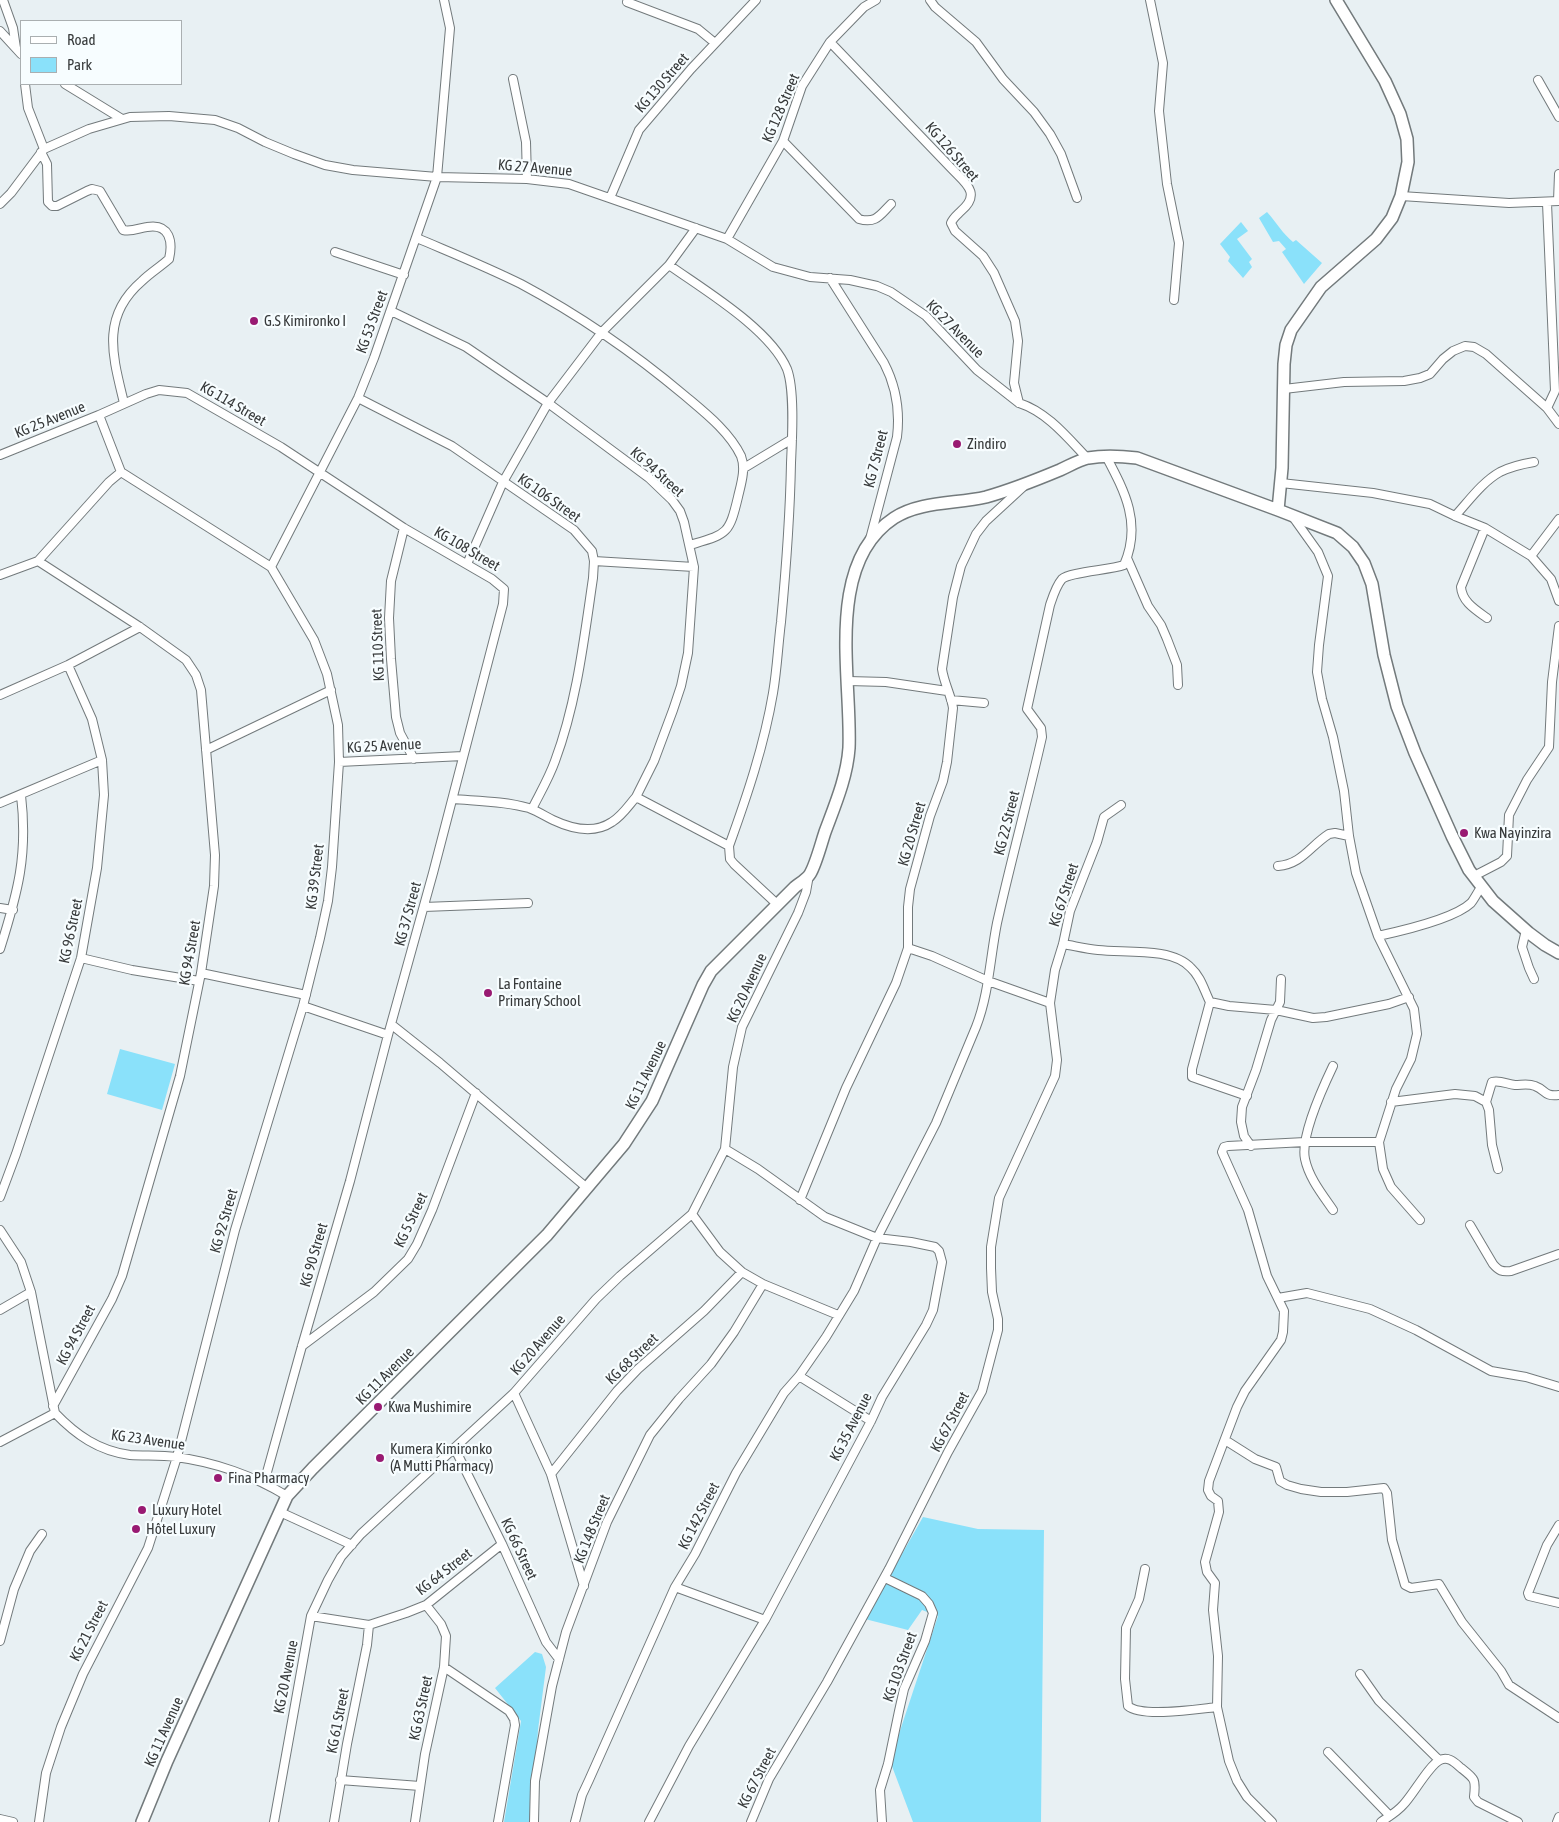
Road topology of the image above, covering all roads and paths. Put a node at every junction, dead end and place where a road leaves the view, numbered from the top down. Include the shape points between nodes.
1 (3, 0) edge
2 (444, 0) edge
3 (756, 0) edge
4 (876, 0) edge
5 (930, 0) edge
6 (1150, 0) edge
7 (627, 2) dead end
8 (1339, 2) edge
9 (0, 31) edge
10 (830, 42) junction
11 (715, 43) junction
12 (19, 51) edge
13 (513, 79) dead end
14 (1538, 80) dead end
15 (25, 85) edge
16 (67, 85) edge
17 (1559, 117) edge
18 (122, 118) junction
19 (784, 141) junction
20 (42, 151) junction
21 (1559, 174) edge
22 (437, 177) junction
23 (527, 179) junction
24 (1401, 196) junction
25 (610, 198) junction
26 (1077, 198) dead end
27 (1558, 201) edge
28 (1547, 203) junction
29 (0, 204) edge
30 (891, 204) dead end
31 (696, 228) junction
32 (417, 238) junction
33 (727, 239) junction
34 (336, 252) dead end
35 (669, 265) junction
36 (404, 275) junction
37 (830, 278) junction
38 (1174, 300) dead end
39 (391, 311) junction
40 (602, 332) junction
41 (1284, 389) junction
42 (358, 398) junction
43 (124, 403) junction
44 (548, 403) junction
45 (1019, 403) junction
46 (1547, 408) junction
47 (98, 415) junction
48 (1559, 424) edge
49 (792, 439) junction
50 (0, 455) edge
51 (1106, 456) junction
52 (1087, 458) junction
53 (1534, 462) dead end
54 (744, 468) junction
55 (121, 472) junction
56 (320, 472) junction
57 (503, 482) junction
58 (1027, 483) junction
59 (1281, 483) junction
60 (1278, 510) junction
61 (1292, 515) junction
62 (1455, 516) junction
63 (1559, 519) edge
64 (404, 528) junction
65 (1485, 528) junction
66 (868, 544) junction
67 (690, 545) junction
68 (1531, 556) junction
69 (1127, 558) junction
70 (38, 561) junction
71 (594, 561) junction
72 (467, 564) junction
73 (694, 567) junction
74 (271, 568) junction
75 (0, 574) edge
76 (1559, 601) edge
77 (1487, 618) dead end
78 (1559, 626) edge
79 (140, 627) junction
80 (68, 665) junction
81 (848, 681) junction
82 (1178, 685) dead end
83 (331, 690) junction
84 (947, 691) junction
85 (0, 695) edge
86 (952, 700) junction
87 (984, 703) dead end
88 (206, 750) junction
89 (463, 756) junction
90 (414, 759) junction
91 (102, 760) junction
92 (339, 762) junction
93 (21, 795) junction
94 (636, 797) junction
95 (453, 799) junction
96 (0, 803) edge
97 (1121, 805) dead end
98 (532, 809) junction
99 (1349, 836) junction
100 (729, 846) junction
101 (1278, 866) dead end
102 (810, 875) junction
103 (1474, 876) junction
104 (1482, 886) junction
105 (528, 904) dead end
106 (778, 905) junction
107 (424, 907) junction
108 (0, 908) edge
109 (13, 910) junction
110 (1526, 930) junction
111 (1378, 936) junction
112 (1063, 944) junction
113 (908, 948) junction
114 (0, 949) edge
115 (1559, 953) edge
116 (81, 958) junction
117 (200, 977) junction
118 (1282, 979) dead end
119 (1534, 979) dead end
120 (988, 981) junction
121 (306, 995) junction
122 (1409, 996) junction
123 (1210, 1002) junction
124 (1050, 1003) junction
125 (303, 1006) junction
126 (1276, 1010) junction
127 (392, 1025) junction
128 (388, 1035) junction
129 (1333, 1066) dead end
130 (476, 1093) junction
131 (1559, 1095) edge
132 (1246, 1096) junction
133 (1391, 1102) junction
134 (1486, 1102) junction
135 (1305, 1142) junction
136 (1379, 1142) junction
137 (1250, 1146) junction
138 (725, 1149) junction
139 (1498, 1170) dead end
140 (587, 1188) junction
141 (0, 1196) edge
142 (800, 1200) junction
143 (1333, 1210) dead end
144 (692, 1214) junction
145 (1420, 1220) dead end
146 (1470, 1225) dead end
147 (0, 1230) edge
148 (877, 1238) junction
149 (1559, 1254) edge
150 (742, 1272) junction
151 (763, 1284) junction
152 (32, 1292) junction
153 (1278, 1298) junction
154 (0, 1310) edge
155 (838, 1315) junction
156 (302, 1346) junction
157 (799, 1376) junction
158 (1559, 1387) edge
159 (514, 1393) junction
160 (54, 1410) junction
161 (871, 1421) junction
162 (1225, 1440) junction
163 (0, 1442) edge
164 (455, 1449) junction
165 (177, 1457) junction
166 (551, 1474) junction
167 (264, 1483) junction
168 (287, 1496) junction
169 (280, 1512) junction
170 (1559, 1525) edge
171 (42, 1534) dead end
172 (502, 1544) junction
173 (352, 1545) junction
174 (1145, 1568) dead end
175 (884, 1578) junction
176 (584, 1586) junction
177 (675, 1587) junction
178 (1559, 1603) edge
179 (426, 1605) junction
180 (312, 1616) junction
181 (765, 1620) junction
182 (369, 1625) junction
183 (0, 1641) edge
184 (559, 1660) junction
185 (444, 1667) junction
186 (1360, 1674) dead end
187 (1217, 1707) junction
188 (1559, 1718) edge
189 (1328, 1752) dead end
190 (1439, 1760) junction
191 (340, 1780) junction
192 (420, 1786) junction
193 (1390, 1816) junction
194 (1559, 1817) edge
195 (0, 1819) edge
196 (13, 1822) edge
197 (38, 1822) edge
198 (142, 1822) edge
199 (274, 1822) edge
200 (334, 1822) edge
201 (416, 1822) edge
202 (498, 1822) edge
203 (534, 1822) edge
204 (575, 1822) edge
205 (650, 1822) edge
206 (751, 1822) edge
207 (882, 1822) edge
208 (1272, 1822) edge
209 (1381, 1822) edge
210 (1518, 1822) edge
211 (1557, 1822) edge

1 - 12 street
2 - 22 street, KG 53 Street via 450,28
3 - 11 street, KG 130 Street
4 - 10 street, KG 128 Street via 864,7
5 - 26 street via 976,42 1003,79 1039,119 1061,154
6 - 38 street via 1163,63 1160,111 1167,184 1179,243
7 - 11 street via 698,29
8 - 24 main road via 1385,81 1400,114 1407,139 1408,162
9 - 12 street
10 - 19 street, KG 128 Street via 802,86
10 - 45 street, KG 126 Street via 970,189 969,204 951,223 955,231 983,256 1015,321 1018,341 1014,383
11 - 25 street, KG 130 Street via 639,130
13 - 23 street via 526,142
14 - 17 street
15 - 20 street via 28,108
16 - 18 street
18 - 20 street, KG 27 Avenue via 88,129
18 - 22 street, KG 27 Avenue via 168,116 215,120 325,165
19 - 30 street via 859,219 874,220
19 - 33 street, KG 128 Street
20 - 29 street, KG 27 Avenue
20 - 43 street via 47,164 48,202 52,206 96,189 102,193 123,230 148,226 166,231 169,237 170,259 141,281 126,297 116,316 114,355
21 - 27 street
22 - 23 street, KG 27 Avenue
22 - 32 street, KG 53 Street
23 - 25 street, KG 27 Avenue via 569,184
24 - 28 street
24 - 41 main road via 1392,218 1376,239 1321,287 1291,330 1286,345
25 - 31 street, KG 27 Avenue
27 - 28 street
28 - 46 street via 1555,392
31 - 33 street, KG 27 Avenue
31 - 35 street
32 - 36 street, KG 53 Street
32 - 40 street via 522,285
33 - 37 street, KG 27 Avenue via 773,267 810,277
34 - 36 street
35 - 40 street
35 - 49 street via 756,330 774,350 787,369 791,385
36 - 39 street, KG 53 Street
37 - 45 street, KG 27 Avenue via 877,286 903,299 926,316 977,370
37 - 66 street, KG 7 Street via 889,372 898,402 897,437
39 - 42 street, KG 53 Street
39 - 44 street, KG 94 Street via 466,347
40 - 44 street
40 - 54 street via 663,378 726,433
41 - 46 street via 1420,378 1430,374 1453,351 1474,346
41 - 59 main road
42 - 56 street, KG 53 Street
42 - 57 street, KG 106 Street via 452,446
43 - 47 street, KG 114 Street
43 - 56 street, KG 114 Street via 159,390 187,393
44 - 57 street
44 - 67 street, KG 94 Street via 649,478 672,500 680,511
45 - 52 street, KG 27 Avenue via 1052,422
46 - 48 street
47 - 50 street, KG 25 Avenue
47 - 55 street, KG 25 Avenue
49 - 54 street
49 - 100 street via 790,527 778,659 758,758
51 - 52 main road
51 - 60 main road via 1137,458
51 - 69 street via 1124,489 1131,515
52 - 58 main road
53 - 62 street via 1498,473
54 - 67 street via 732,522 726,531 718,537
55 - 70 street
55 - 74 street, KG 25 Avenue
56 - 64 street, KG 108 Street
56 - 74 street, KG 53 Street
57 - 71 street, KG 106 Street via 574,530 592,551
57 - 72 street
58 - 66 main road via 986,496 912,509 881,528
58 - 84 street, KG 20 Street via 976,534 961,566 942,669
59 - 60 main road
59 - 62 street via 1373,492 1430,504
60 - 61 main road
61 - 99 street via 1318,552 1328,576 1318,672 1344,790
61 - 103 main road via 1337,533 1353,547 1364,563 1372,584 1384,656 1397,706 1428,786
62 - 65 street
63 - 68 street
64 - 72 street, KG 108 Street
64 - 90 street, KG 110 Street via 391,580 390,651 396,717 400,733
65 - 68 street
65 - 77 street via 1461,593
66 - 81 main road via 859,562 846,617
67 - 73 street, KG 94 Street
68 - 76 street via 1552,579
69 - 82 street via 1167,639 1177,665
69 - 120 street, KG 22 Street via 1124,565 1114,569 1063,578 1052,599 1027,709 1041,728 1042,737 997,925
70 - 75 street
70 - 79 street, KG 94 Street
71 - 73 street
71 - 98 street via 586,627 566,727 555,763
72 - 89 street, KG 108 Street via 504,588 503,604
73 - 94 street, KG 94 Street via 688,653 681,686 654,761
74 - 83 street, KG 25 Avenue via 314,640
78 - 103 street via 1549,747 1509,816 1507,856
79 - 80 street
79 - 88 street, KG 94 Street via 186,660 196,675 201,690
80 - 85 street
80 - 91 street, KG 96 Street via 92,719
81 - 84 street via 886,682
81 - 102 main road via 849,749 843,783
83 - 88 street
83 - 92 street, KG 25 Avenue via 338,725
84 - 86 street, KG 20 Street
86 - 87 street
86 - 113 street, KG 20 Street via 953,718 945,772 910,889
88 - 117 street, KG 94 Street via 215,855 210,921
89 - 90 street, KG 25 Avenue
89 - 95 street
90 - 92 street, KG 25 Avenue
91 - 93 street
91 - 116 street, KG 96 Street via 101,834
92 - 121 street, KG 39 Street via 328,900
93 - 96 street
93 - 109 street via 24,853
94 - 98 street via 612,822 588,829 569,826
94 - 100 street
95 - 98 street via 500,802
95 - 107 street, KG 37 Street
97 - 112 street, KG 67 Street via 1104,817 1070,911
99 - 101 street via 1329,834 1298,861 1289,866
99 - 111 street via 1356,873
100 - 106 street via 730,859 734,864
102 - 106 main road, KG 11 Avenue
102 - 138 street, KG 20 Avenue via 798,912 742,1027 733,1067
103 - 104 main road
104 - 110 main road via 1493,901
104 - 111 street via 1470,903 1455,912 1414,928
105 - 107 street
106 - 140 main road, KG 11 Avenue via 718,963 703,985 652,1101 624,1144
107 - 127 street, KG 37 Street
108 - 109 street
109 - 114 street
110 - 115 main road
110 - 119 street via 1522,947
111 - 122 street
112 - 123 street via 1177,958 1193,969
112 - 124 street, KG 67 Street
113 - 120 street
113 - 142 street, KG 20 Street via 896,983 846,1088
116 - 117 street via 132,970
116 - 141 street, KG 96 Street
117 - 121 street
117 - 160 street, KG 94 Street via 180,1076 122,1276
118 - 126 street
120 - 124 street
120 - 148 street, KG 22 Street via 982,1012 936,1123
121 - 125 street, KG 92 Street
122 - 126 street via 1389,1004 1326,1017 1313,1018
122 - 133 street via 1417,1034 1411,1059
123 - 126 street
123 - 132 street via 1192,1076
124 - 175 street, KG 67 Street via 1057,1060 1055,1076 998,1203 991,1268 998,1330 987,1376
125 - 128 street
125 - 165 street, KG 92 Street via 235,1230
126 - 132 street
127 - 128 street, KG 37 Street
127 - 130 street
128 - 156 street, KG 90 Street
129 - 135 street
130 - 140 street
130 - 156 street, KG 5 Street via 432,1210 408,1259 374,1292
131 - 134 street via 1551,1096 1532,1085 1498,1081 1492,1082
132 - 137 street via 1241,1122
133 - 134 street via 1455,1094 1475,1096
133 - 136 street
134 - 139 street
135 - 136 street
135 - 137 street
135 - 143 street via 1309,1172
136 - 145 street via 1383,1169 1391,1187
137 - 153 street via 1228,1146 1222,1152 1248,1210 1267,1276
138 - 142 street, KG 35 Avenue
138 - 144 street, KG 20 Avenue
140 - 168 main road, KG 11 Avenue via 547,1235
142 - 148 street, KG 35 Avenue via 825,1217
144 - 150 street via 720,1252
144 - 159 street, KG 20 Avenue via 596,1299
146 - 149 street via 1493,1264 1503,1272
147 - 152 street via 21,1262
148 - 155 street, KG 142 Street via 854,1291
148 - 161 street, KG 35 Avenue via 935,1247 942,1262 933,1310
150 - 151 street
150 - 166 street, KG 68 Street via 617,1391
151 - 155 street
151 - 176 street, KG 148 Street via 711,1364 650,1435 607,1522
152 - 154 street
152 - 160 street
153 - 158 street via 1307,1293 1370,1309 1491,1371
153 - 162 street via 1284,1312 1281,1340 1245,1391
155 - 157 street, KG 142 Street
156 - 167 street, KG 90 Street
157 - 161 street
157 - 177 street, KG 142 Street via 761,1430
159 - 164 street, KG 20 Avenue
159 - 166 street
160 - 163 street
160 - 165 street, KG 23 Avenue via 72,1430 107,1450 131,1455
161 - 181 street, KG 35 Avenue
162 - 187 street via 1208,1490 1218,1501 1219,1512 1205,1562 1215,1583
162 - 188 street via 1276,1468 1280,1481 1288,1485 1321,1492 1384,1488 1392,1540 1404,1586 1440,1585 1456,1614 1509,1685
164 - 172 street, KG 66 Street
164 - 173 street, KG 20 Avenue
165 - 167 street, KG 23 Avenue
165 - 197 street, KG 21 Street via 148,1548 83,1674 61,1727 46,1774
166 - 176 street
167 - 168 street, KG 23 Avenue
168 - 169 main road, KG 11 Avenue
169 - 173 street
169 - 198 main road, KG 11 Avenue
170 - 178 street via 1547,1545 1528,1593 1533,1598
171 - 183 street via 30,1551 14,1589
172 - 179 street, KG 64 Street
172 - 184 street, KG 66 Street via 546,1642
173 - 180 street, KG 20 Avenue via 328,1580
174 - 187 street via 1139,1599 1126,1628 1128,1706 1174,1712
175 - 206 street, KG 67 Street via 769,1779
175 - 207 street, KG 103 Street via 922,1596 933,1614 902,1696 880,1790
176 - 184 street, KG 148 Street
177 - 181 street
177 - 204 street, KG 142 Street via 582,1796
179 - 182 street, KG 64 Street
179 - 185 street, KG 63 Street via 446,1636
180 - 182 street, KG 64 Street
180 - 199 street, KG 20 Avenue
181 - 205 street, KG 35 Avenue via 689,1746
182 - 191 street, KG 61 Street
184 - 203 street, KG 148 Street via 535,1781
185 - 192 street, KG 63 Street
185 - 202 street via 509,1711 514,1719
186 - 190 street via 1379,1701
187 - 208 street via 1236,1781
189 - 193 street
190 - 193 street via 1403,1805
190 - 210 street via 1451,1760 1474,1778 1474,1797 1478,1802
191 - 192 street
191 - 200 street, KG 61 Street
192 - 201 street, KG 63 Street
193 - 209 street
194 - 211 street
195 - 196 street

